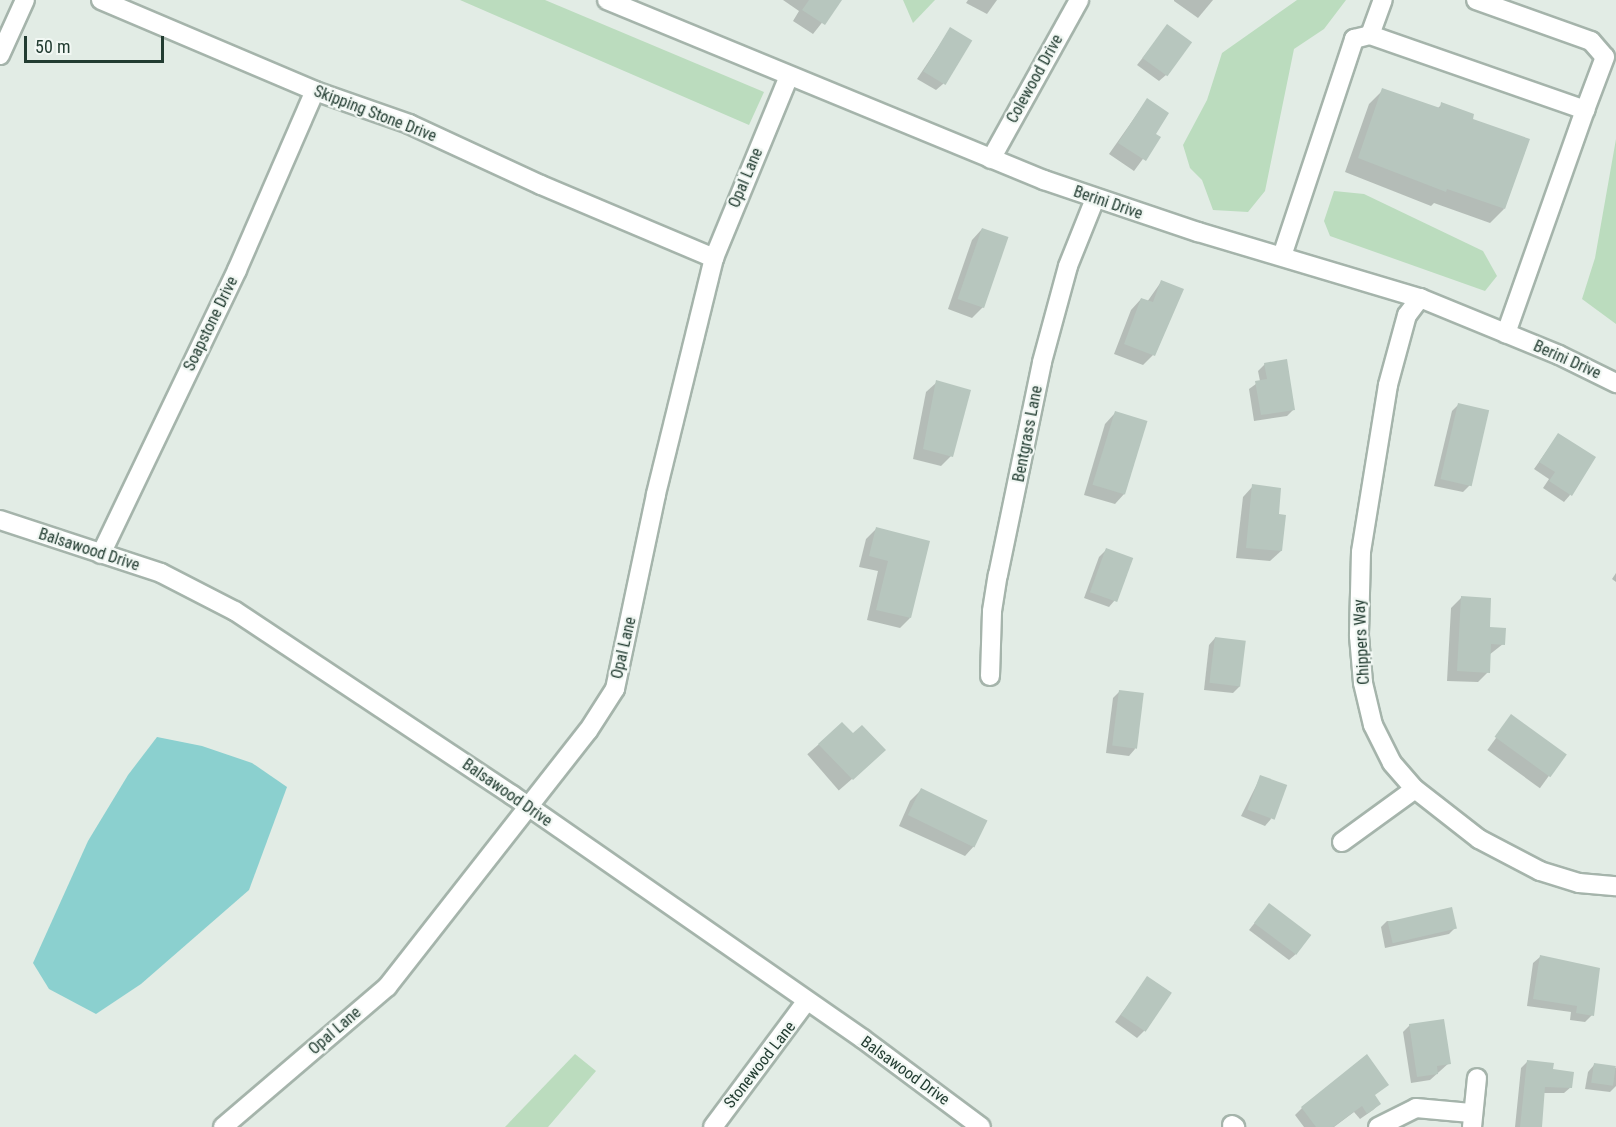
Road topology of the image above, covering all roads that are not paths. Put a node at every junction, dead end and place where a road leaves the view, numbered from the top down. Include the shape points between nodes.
1 (24, 0) edge
2 (101, 0) edge
3 (606, 0) edge
4 (1079, 0) edge
5 (1383, 0) edge
6 (1476, 0) edge
7 (1370, 35) junction
8 (0, 55) edge
9 (789, 76) junction
10 (315, 91) junction
11 (1585, 110) junction
12 (991, 159) junction
13 (1095, 199) junction
14 (1282, 256) junction
15 (714, 258) junction
16 (1420, 298) junction
17 (1506, 333) junction
18 (1616, 383) edge
19 (0, 520) edge
20 (101, 554) junction
21 (990, 676) dead end
22 (1415, 789) junction
23 (529, 808) junction
24 (1342, 842) dead end
25 (1616, 886) edge
26 (806, 1002) junction
27 (1477, 1078) dead end
28 (1471, 1120) edge
29 (223, 1127) edge
30 (713, 1127) edge
31 (981, 1127) edge
32 (1378, 1127) edge

1 - 8 street
2 - 10 street, Skipping Stone Drive
3 - 9 street, Berini Drive
4 - 12 street, Colewood Drive
5 - 7 street
6 - 11 street via 1591,40 1605,57
7 - 11 street
7 - 14 street via 1354,39
9 - 12 street, Berini Drive
9 - 15 street, Opal Lane
10 - 15 street, Skipping Stone Drive via 409,124
10 - 20 street, Soapstone Drive via 237,270
11 - 17 street
12 - 13 street, Berini Drive
13 - 14 street, Berini Drive
13 - 21 street, Bentgrass Lane via 1068,266 1042,362 992,611
14 - 16 street, Berini Drive
15 - 23 street, Opal Lane via 656,494 615,689
16 - 17 street, Berini Drive
16 - 22 street, Chippers Way via 1407,315 1380,426 1361,552 1359,606 1363,683 1373,725 1392,763
17 - 18 street, Berini Drive
19 - 20 street, Balsawood Drive
20 - 23 street, Balsawood Drive via 160,573 235,611
22 - 24 street
22 - 25 street, Chippers Way via 1442,813 1506,856 1559,878
23 - 26 street, Balsawood Drive
23 - 29 street, Opal Lane via 387,987
26 - 30 street, Stonewood Lane
26 - 31 street, Balsawood Drive
27 - 28 street
28 - 32 street via 1416,1108

